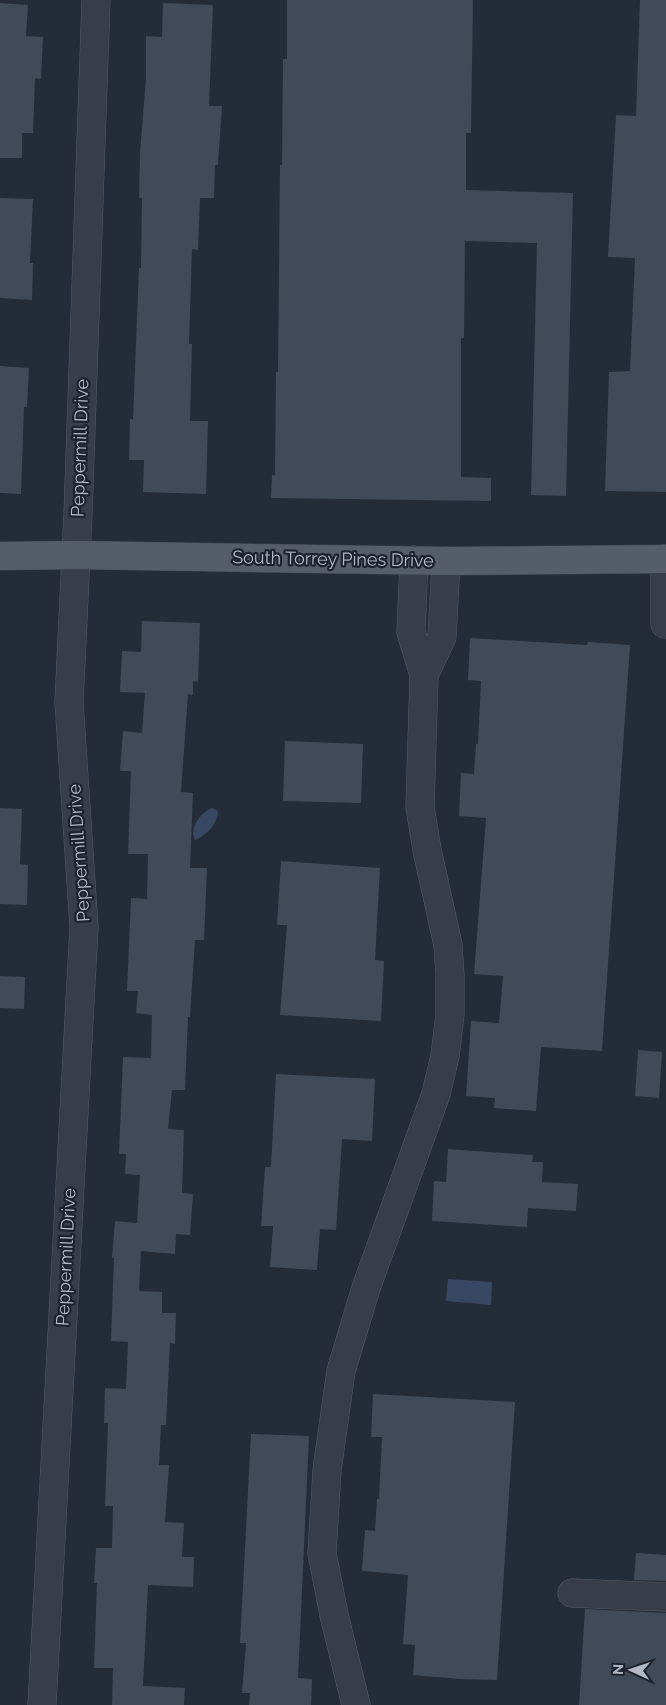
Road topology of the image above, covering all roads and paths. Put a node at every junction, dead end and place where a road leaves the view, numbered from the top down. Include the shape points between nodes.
1 (96, 0) edge
2 (76, 555) junction
3 (0, 556) edge
4 (666, 559) edge
5 (414, 560) junction
6 (446, 561) junction
7 (665, 624) edge
8 (424, 675) junction
9 (572, 1593) dead end
10 (666, 1597) edge
11 (42, 1705) edge
12 (356, 1705) edge

1 - 2 street, Peppermill Drive
2 - 3 main road, South Torrey Pines Drive
2 - 5 main road, South Torrey Pines Drive
2 - 11 street, Peppermill Drive via 69,702 84,927
4 - 6 main road, South Torrey Pines Drive
4 - 7 street
5 - 6 main road, South Torrey Pines Drive
5 - 8 street via 411,632
6 - 8 street via 442,637
8 - 12 street via 420,807 448,945 450,1014 436,1094 366,1288 341,1371 327,1470 322,1553
9 - 10 street

